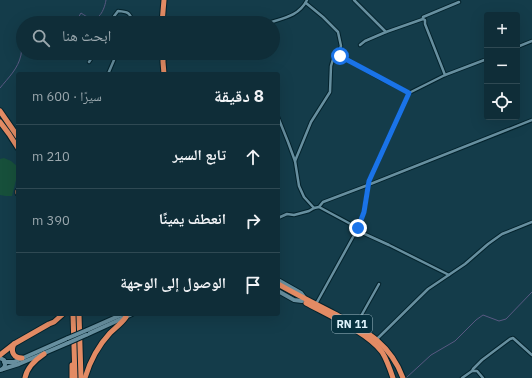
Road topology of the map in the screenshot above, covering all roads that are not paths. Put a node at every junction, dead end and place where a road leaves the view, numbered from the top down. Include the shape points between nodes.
1 (165, 0) edge
2 (354, 0) edge
3 (306, 2) edge
4 (459, 2) dead end
5 (114, 16) edge
6 (131, 16) edge
7 (163, 16) edge
8 (165, 16) edge
9 (424, 18) junction
10 (280, 19) edge
11 (386, 32) junction
12 (532, 41) edge
13 (360, 45) dead end
14 (520, 46) edge
15 (338, 54) junction
16 (114, 60) edge
17 (161, 60) edge
18 (163, 60) edge
19 (484, 60) edge
20 (109, 72) edge
21 (163, 72) edge
22 (163, 72) edge
23 (446, 75) junction
24 (409, 93) junction
25 (0, 111) edge
26 (532, 120) edge
27 (0, 122) edge
28 (280, 122) edge
29 (12, 132) junction
30 (16, 135) edge
31 (16, 143) edge
32 (295, 161) junction
33 (368, 186) junction
34 (319, 207) junction
35 (314, 208) junction
36 (280, 217) edge
37 (532, 222) edge
38 (357, 229) junction
39 (449, 275) junction
40 (280, 281) edge
41 (379, 284) dead end
42 (280, 286) edge
43 (280, 289) edge
44 (280, 292) edge
45 (288, 292) junction
46 (304, 300) junction
47 (316, 304) junction
48 (59, 316) edge
49 (73, 316) edge
50 (79, 316) edge
51 (124, 316) edge
52 (356, 325) junction
53 (376, 339) junction
54 (68, 340) junction
55 (75, 342) junction
56 (14, 344) junction
57 (44, 354) junction
58 (532, 355) edge
59 (2, 357) edge
60 (22, 358) junction
61 (1, 370) edge
62 (472, 371) junction
63 (402, 376) edge
64 (25, 378) edge
65 (72, 378) edge
66 (75, 378) edge
67 (81, 378) edge
68 (85, 378) edge
69 (393, 378) edge
70 (462, 378) edge
71 (483, 378) edge

1 - 7 highway
1 - 8 highway
2 - 11 street
3 - 10 street via 300,10
3 - 15 street via 338,32 341,46
4 - 9 street
5 - 6 street via 118,11 127,12
9 - 11 street
9 - 23 street
11 - 13 street
12 - 14 street
15 - 24 street
15 - 32 street via 334,56 331,66 330,92 311,122
16 - 20 street
17 - 21 highway
18 - 22 highway
19 - 23 street
23 - 24 street
24 - 33 street
25 - 29 highway
26 - 33 street
27 - 29 highway
28 - 32 street
29 - 30 highway
29 - 31 highway
32 - 35 street via 299,186 304,197
33 - 34 street via 323,202
33 - 38 street via 364,212
34 - 35 street
34 - 38 street
35 - 36 street
37 - 39 street via 502,234
38 - 39 street
38 - 47 street
39 - 53 street via 428,289
40 - 46 main road, RN 11 via 301,293
41 - 52 street
42 - 45 highway, RN 11
43 - 45 highway, RN 11
44 - 46 main road, RN 11 via 294,300
45 - 46 highway, RN 11
46 - 47 highway, RN 11
46 - 69 highway, RN 11 via 374,343 384,356
47 - 52 highway, RN 11
48 - 56 highway
49 - 55 highway
50 - 67 highway
51 - 54 main road, bridge
51 - 54 main road, bridge via 86,335
51 - 68 highway via 98,348
52 - 53 highway, RN 11
53 - 63 highway, RN 11 via 389,353
54 - 57 main road
54 - 60 main road
55 - 65 highway
55 - 66 highway
56 - 59 highway
56 - 60 highway via 13,354
57 - 61 main road
57 - 64 highway via 30,366
58 - 62 street via 514,338 510,339
59 - 60 main road via 14,362
59 - 61 main road via 5,366
62 - 70 street
62 - 71 street via 477,371

